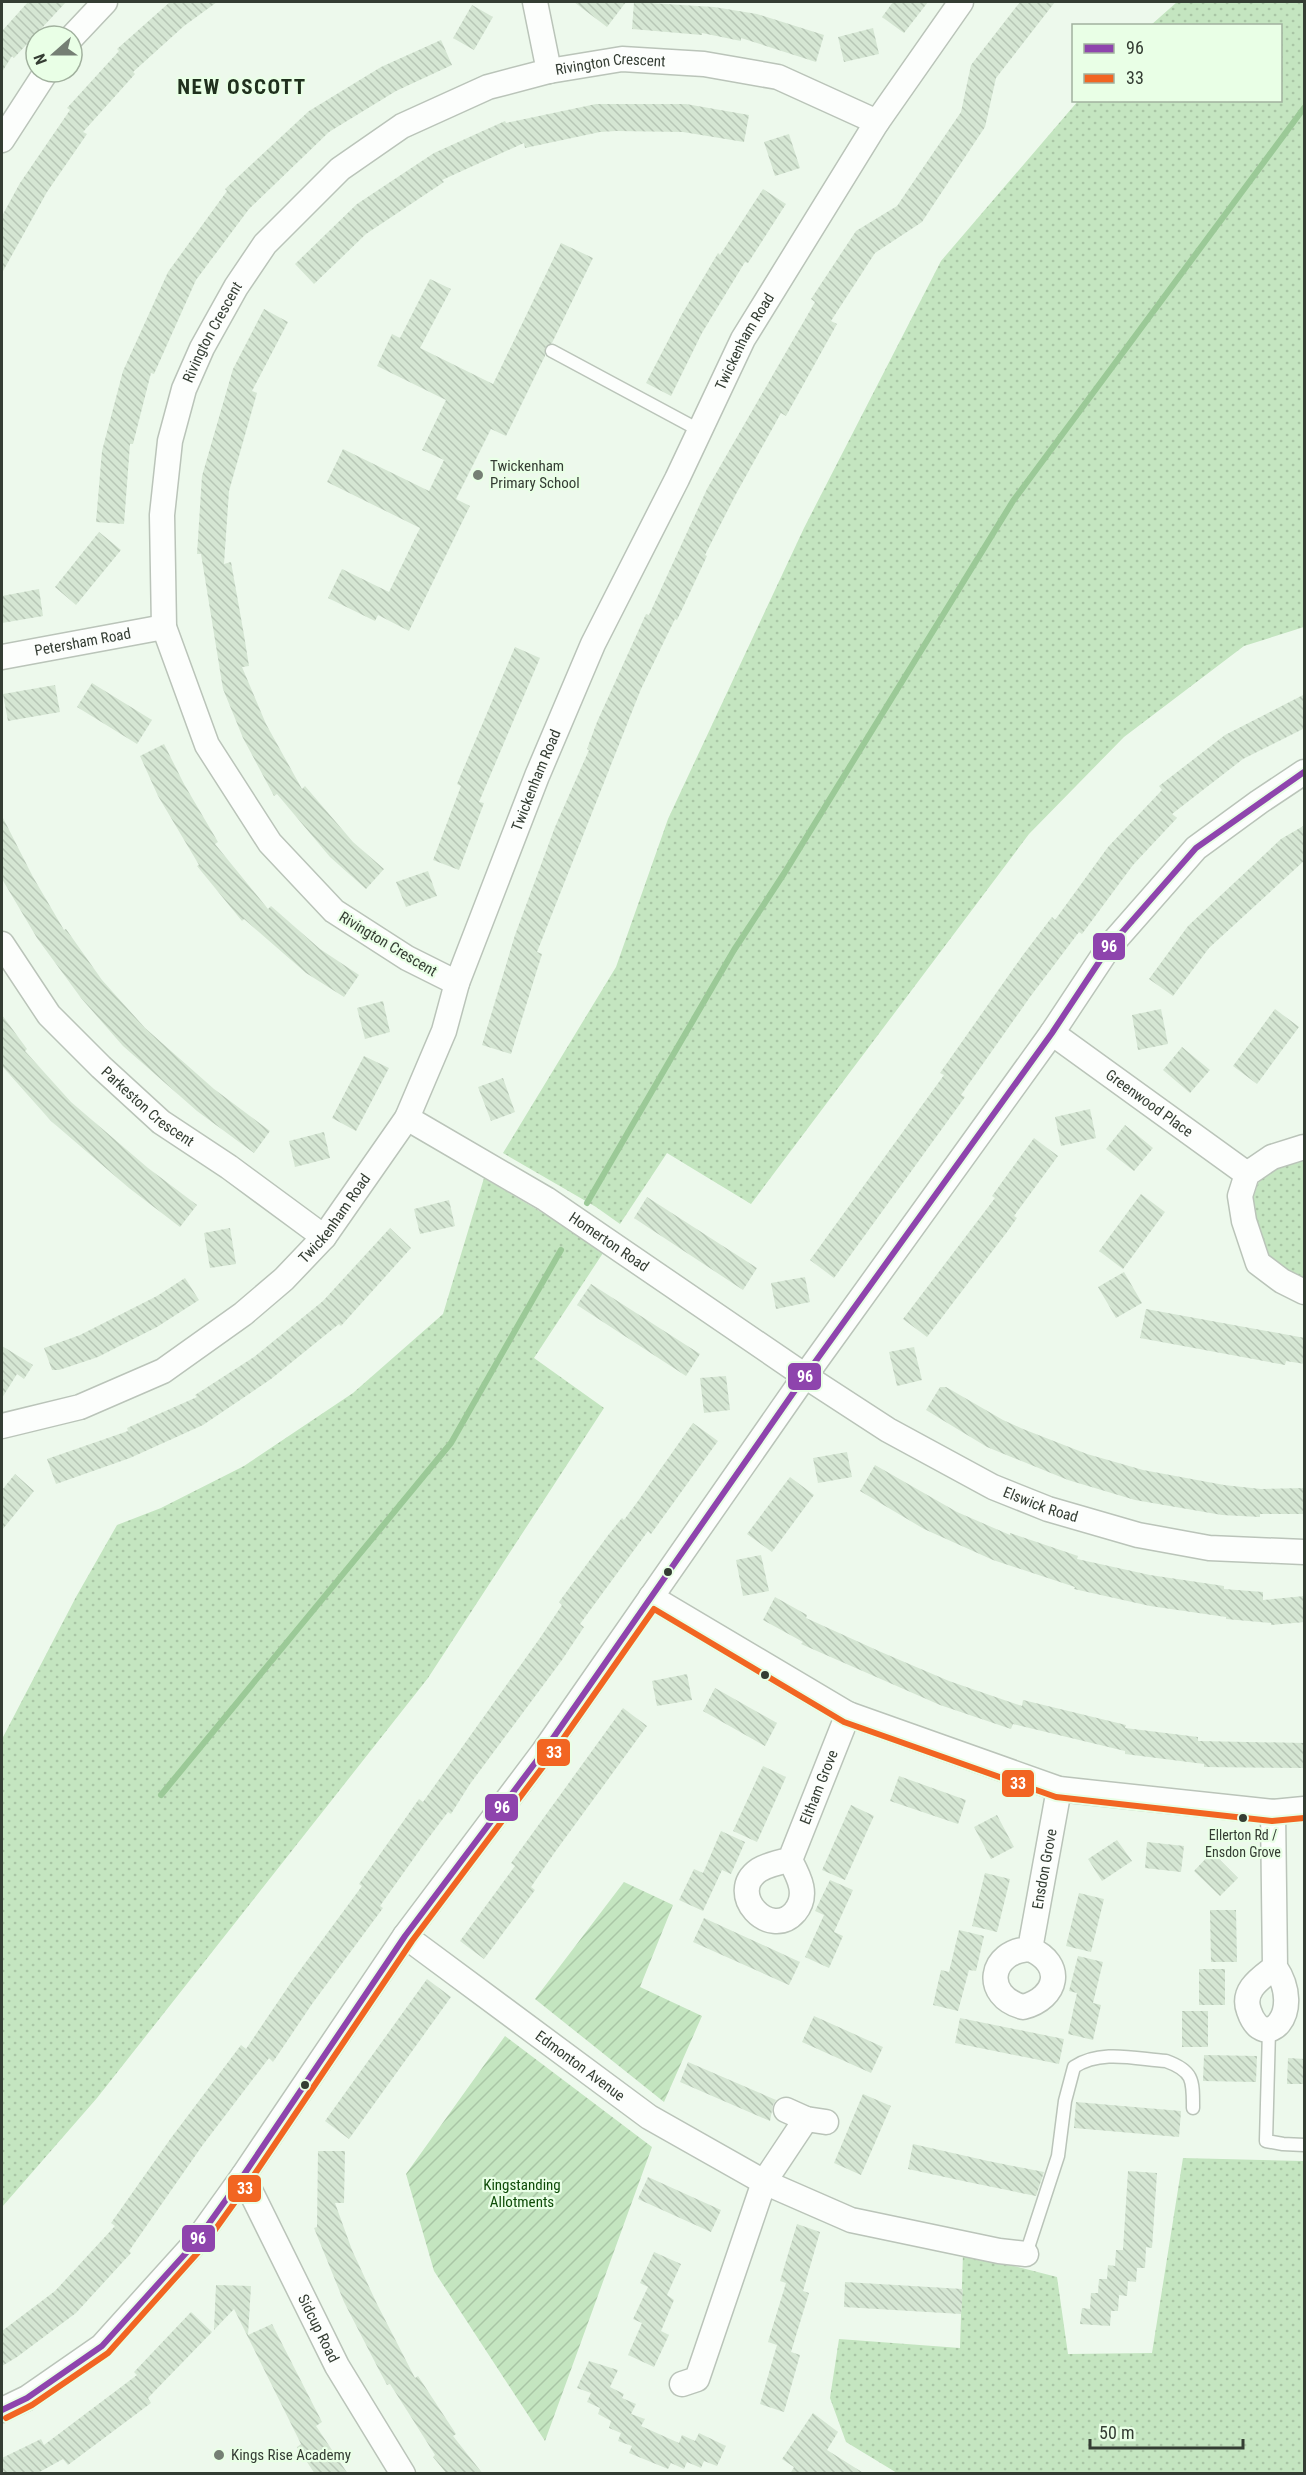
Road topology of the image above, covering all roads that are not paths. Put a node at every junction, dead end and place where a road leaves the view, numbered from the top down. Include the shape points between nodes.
1 (105, 2) edge
2 (536, 2) edge
3 (961, 2) edge
4 (84, 24) edge
5 (549, 71) junction
6 (38, 84) edge
7 (877, 122) junction
8 (2, 140) edge
9 (552, 351) dead end
10 (699, 430) junction
11 (164, 627) junction
12 (2, 657) edge
13 (1305, 772) edge
14 (2, 944) edge
15 (457, 983) junction
16 (1052, 1033) junction
17 (407, 1118) junction
18 (1305, 1148) edge
19 (1247, 1174) junction
20 (324, 1237) junction
21 (1305, 1292) edge
22 (805, 1376) junction
23 (2, 1426) edge
24 (1305, 1552) edge
25 (651, 1598) junction
26 (848, 1714) junction
27 (1059, 1789) junction
28 (1305, 1809) edge
29 (1273, 1812) junction
30 (790, 1860) dead end
31 (405, 1936) junction
32 (1030, 1949) dead end
33 (1275, 1967) junction
34 (1269, 2030) junction
35 (1193, 2108) dead end
36 (806, 2117) dead end
37 (1305, 2145) edge
38 (243, 2176) junction
39 (764, 2182) junction
40 (1026, 2254) joint
41 (682, 2384) dead end
42 (2, 2410) edge
43 (403, 2474) edge

1 - 4 street
2 - 5 street
3 - 7 street, Twickenham Road
5 - 7 street, Rivington Crescent via 622,59 704,64 778,77
5 - 11 street, Rivington Crescent via 488,87 402,126 340,169 265,244 202,348 184,389 170,441 162,515
6 - 8 street
7 - 10 street, Twickenham Road via 743,339
9 - 10 lane
10 - 15 street, Twickenham Road via 593,644
11 - 12 street, Petersham Road
11 - 15 street, Rivington Crescent via 207,744 270,843 333,911 407,958
13 - 16 street via 1197,848 1109,948
14 - 20 street, Parkeston Crescent via 49,1015 109,1075 161,1122
15 - 17 street, Twickenham Road via 444,1031
16 - 19 street, Greenwood Place
16 - 22 street
17 - 20 street, Twickenham Road
17 - 22 street, Homerton Road via 546,1199
18 - 19 street via 1272,1157
19 - 21 street via 1240,1196 1258,1263
20 - 23 street, Twickenham Road via 285,1279 243,1314 163,1371 80,1407
22 - 24 street, Elswick Road via 909,1441 993,1487 1047,1509 1138,1535 1209,1548
22 - 25 street
25 - 26 street
25 - 31 street via 544,1751
26 - 27 street
26 - 30 street, Eltham Grove
27 - 29 street
27 - 32 street, Ensdon Grove
28 - 29 street
29 - 33 street
31 - 38 street
31 - 39 street, Edmonton Avenue via 649,2117
33 - 34 street via 1260,1978 1248,1996 1251,2017
33 - 34 street via 1299,1989 1303,2012 1295,2023
34 - 37 lane via 1266,2140
35 - 40 lane, Edmonton Avenue via 1190,2075 1184,2068 1166,2061 1085,2059 1074,2067 1058,2156
36 - 39 street
38 - 42 street via 195,2243 102,2346 27,2398
38 - 43 street, Sidcup Road via 337,2366
39 - 40 street, Edmonton Avenue via 851,2220
39 - 41 street via 697,2379

